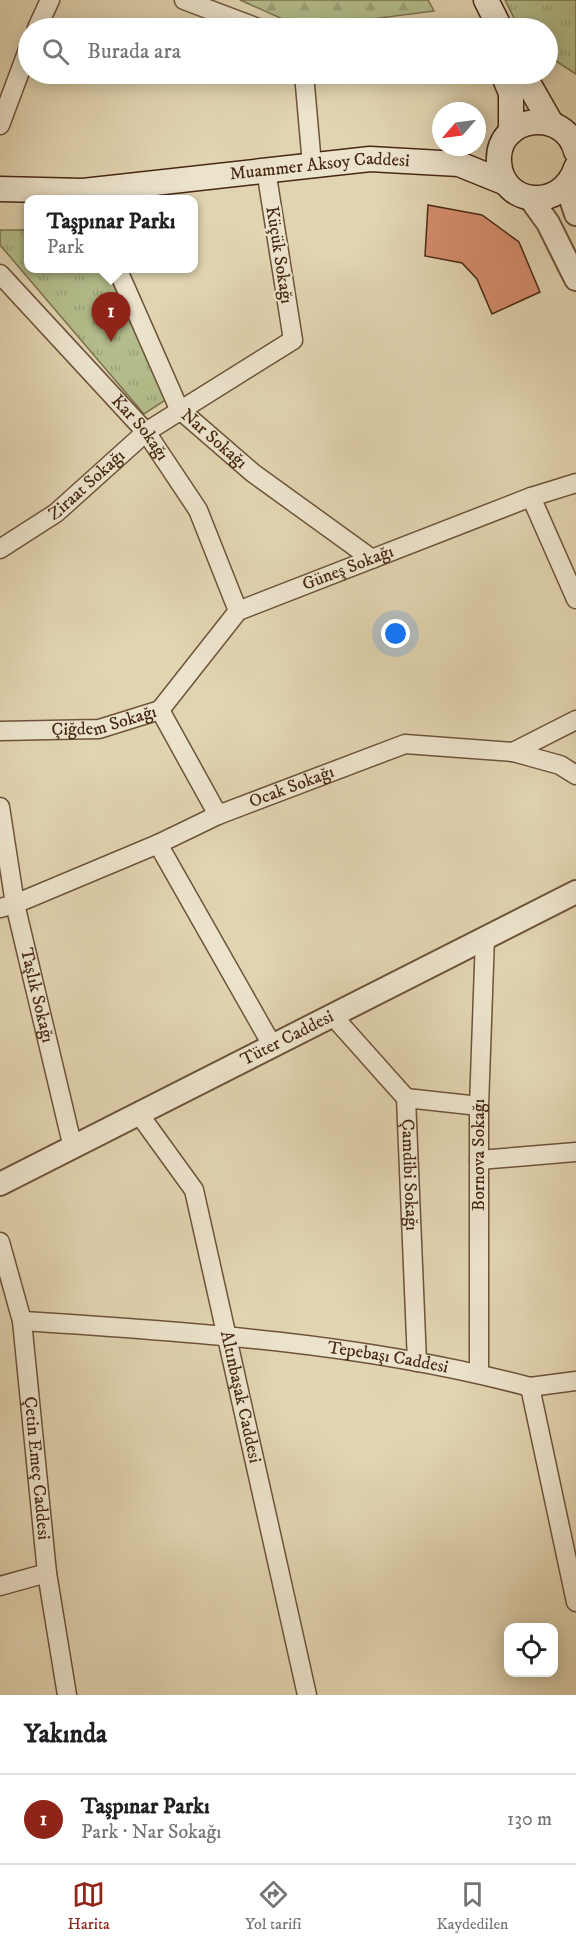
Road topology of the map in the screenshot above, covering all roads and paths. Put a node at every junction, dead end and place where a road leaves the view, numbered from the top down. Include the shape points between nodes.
1 (50, 0) edge
2 (470, 0) edge
3 (486, 0) edge
4 (189, 1) edge
5 (42, 18) edge
6 (232, 18) edge
7 (478, 18) edge
8 (495, 18) edge
9 (18, 77) edge
10 (305, 84) edge
11 (516, 84) edge
12 (520, 84) edge
13 (0, 125) edge
14 (563, 126) edge
15 (507, 136) junction
16 (576, 151) edge
17 (459, 164) junction
18 (312, 165) junction
19 (266, 170) junction
20 (573, 177) edge
21 (506, 183) junction
22 (0, 189) edge
23 (85, 195) edge
24 (530, 198) junction
25 (576, 214) edge
26 (119, 273) edge
27 (576, 279) edge
28 (4, 284) edge
29 (293, 340) joint
30 (179, 410) junction
31 (146, 432) junction
32 (576, 483) edge
33 (531, 497) junction
34 (0, 549) edge
35 (372, 559) junction
36 (576, 599) edge
37 (238, 611) junction
38 (160, 710) junction
39 (576, 720) edge
40 (0, 731) edge
41 (513, 752) junction
42 (576, 775) edge
43 (0, 807) edge
44 (218, 815) junction
45 (158, 844) junction
46 (576, 892) edge
47 (7, 906) edge
48 (485, 938) junction
49 (332, 1015) junction
50 (272, 1045) junction
51 (406, 1098) junction
52 (479, 1106) junction
53 (139, 1114) junction
54 (73, 1148) junction
55 (576, 1152) edge
56 (479, 1160) junction
57 (0, 1184) edge
58 (0, 1242) edge
59 (22, 1321) junction
60 (225, 1334) junction
61 (417, 1362) junction
62 (479, 1373) junction
63 (576, 1381) edge
64 (530, 1387) junction
65 (47, 1573) junction
66 (0, 1586) edge
67 (576, 1602) edge
68 (67, 1695) edge
69 (307, 1695) edge

1 - 5 street
2 - 7 main road
3 - 8 main road
4 - 6 street
9 - 13 street
10 - 18 street
11 - 15 main road
12 - 14 main road
14 - 15 main road via 530,122
14 - 16 main road
15 - 17 main road
15 - 21 main road via 499,161
17 - 18 main road, Muammer Aksoy Caddesi via 370,159
17 - 21 main road
18 - 19 main road, Muammer Aksoy Caddesi
19 - 23 main road, Muammer Aksoy Caddesi
19 - 29 street, Küçük Sokağı
20 - 24 main road via 547,198
20 - 25 street
21 - 24 main road
22 - 23 main road, Muammer Aksoy Caddesi
24 - 27 street via 548,223
26 - 30 street, Nar Sokağı
28 - 31 street, Kar Sokağı
29 - 30 street, Ziraat Sokağı
30 - 31 street, Ziraat Sokağı
30 - 35 street, Nar Sokağı via 253,473
31 - 34 street, Ziraat Sokağı via 56,513
31 - 37 street, Kar Sokağı via 198,510
32 - 33 street, Güneş Sokağı
33 - 35 street, Güneş Sokağı
33 - 36 street
35 - 37 street, Güneş Sokağı
37 - 38 street
38 - 40 street, Çiğdem Sokağı via 99,729
38 - 44 street, Çiğdem Sokağı
39 - 41 street
41 - 42 street, Ocak Sokağı via 560,765
41 - 44 street, Ocak Sokağı via 405,744
43 - 47 street, Taşlık Sokağı
44 - 45 street, Ocak Sokağı
45 - 47 street, Ocak Sokağı
45 - 50 street
46 - 48 street, Tüter Caddesi
47 - 54 street, Taşlık Sokağı
48 - 49 street, Tüter Caddesi
48 - 52 street, Bornova Sokağı
49 - 50 street, Tüter Caddesi
49 - 51 street, Çamdibi Sokağı
50 - 53 street, Tüter Caddesi
51 - 52 street
51 - 61 street, Çamdibi Sokağı
52 - 56 street, Bornova Sokağı
53 - 54 street, Tüter Caddesi
53 - 60 street, Altınbaşak Caddesi via 194,1190
54 - 57 street, Tüter Caddesi
55 - 56 street
56 - 62 street, Bornova Sokağı
58 - 59 street, Çetin Emeç Caddesi
59 - 60 street, Tepebaşı Caddesi
59 - 65 street, Çetin Emeç Caddesi
60 - 61 street, Tepebaşı Caddesi
60 - 69 street, Altınbaşak Caddesi
61 - 62 street, Tepebaşı Caddesi
62 - 64 street, Tepebaşı Caddesi
63 - 64 street
64 - 67 street
65 - 66 street
65 - 68 street, Çetin Emeç Caddesi

